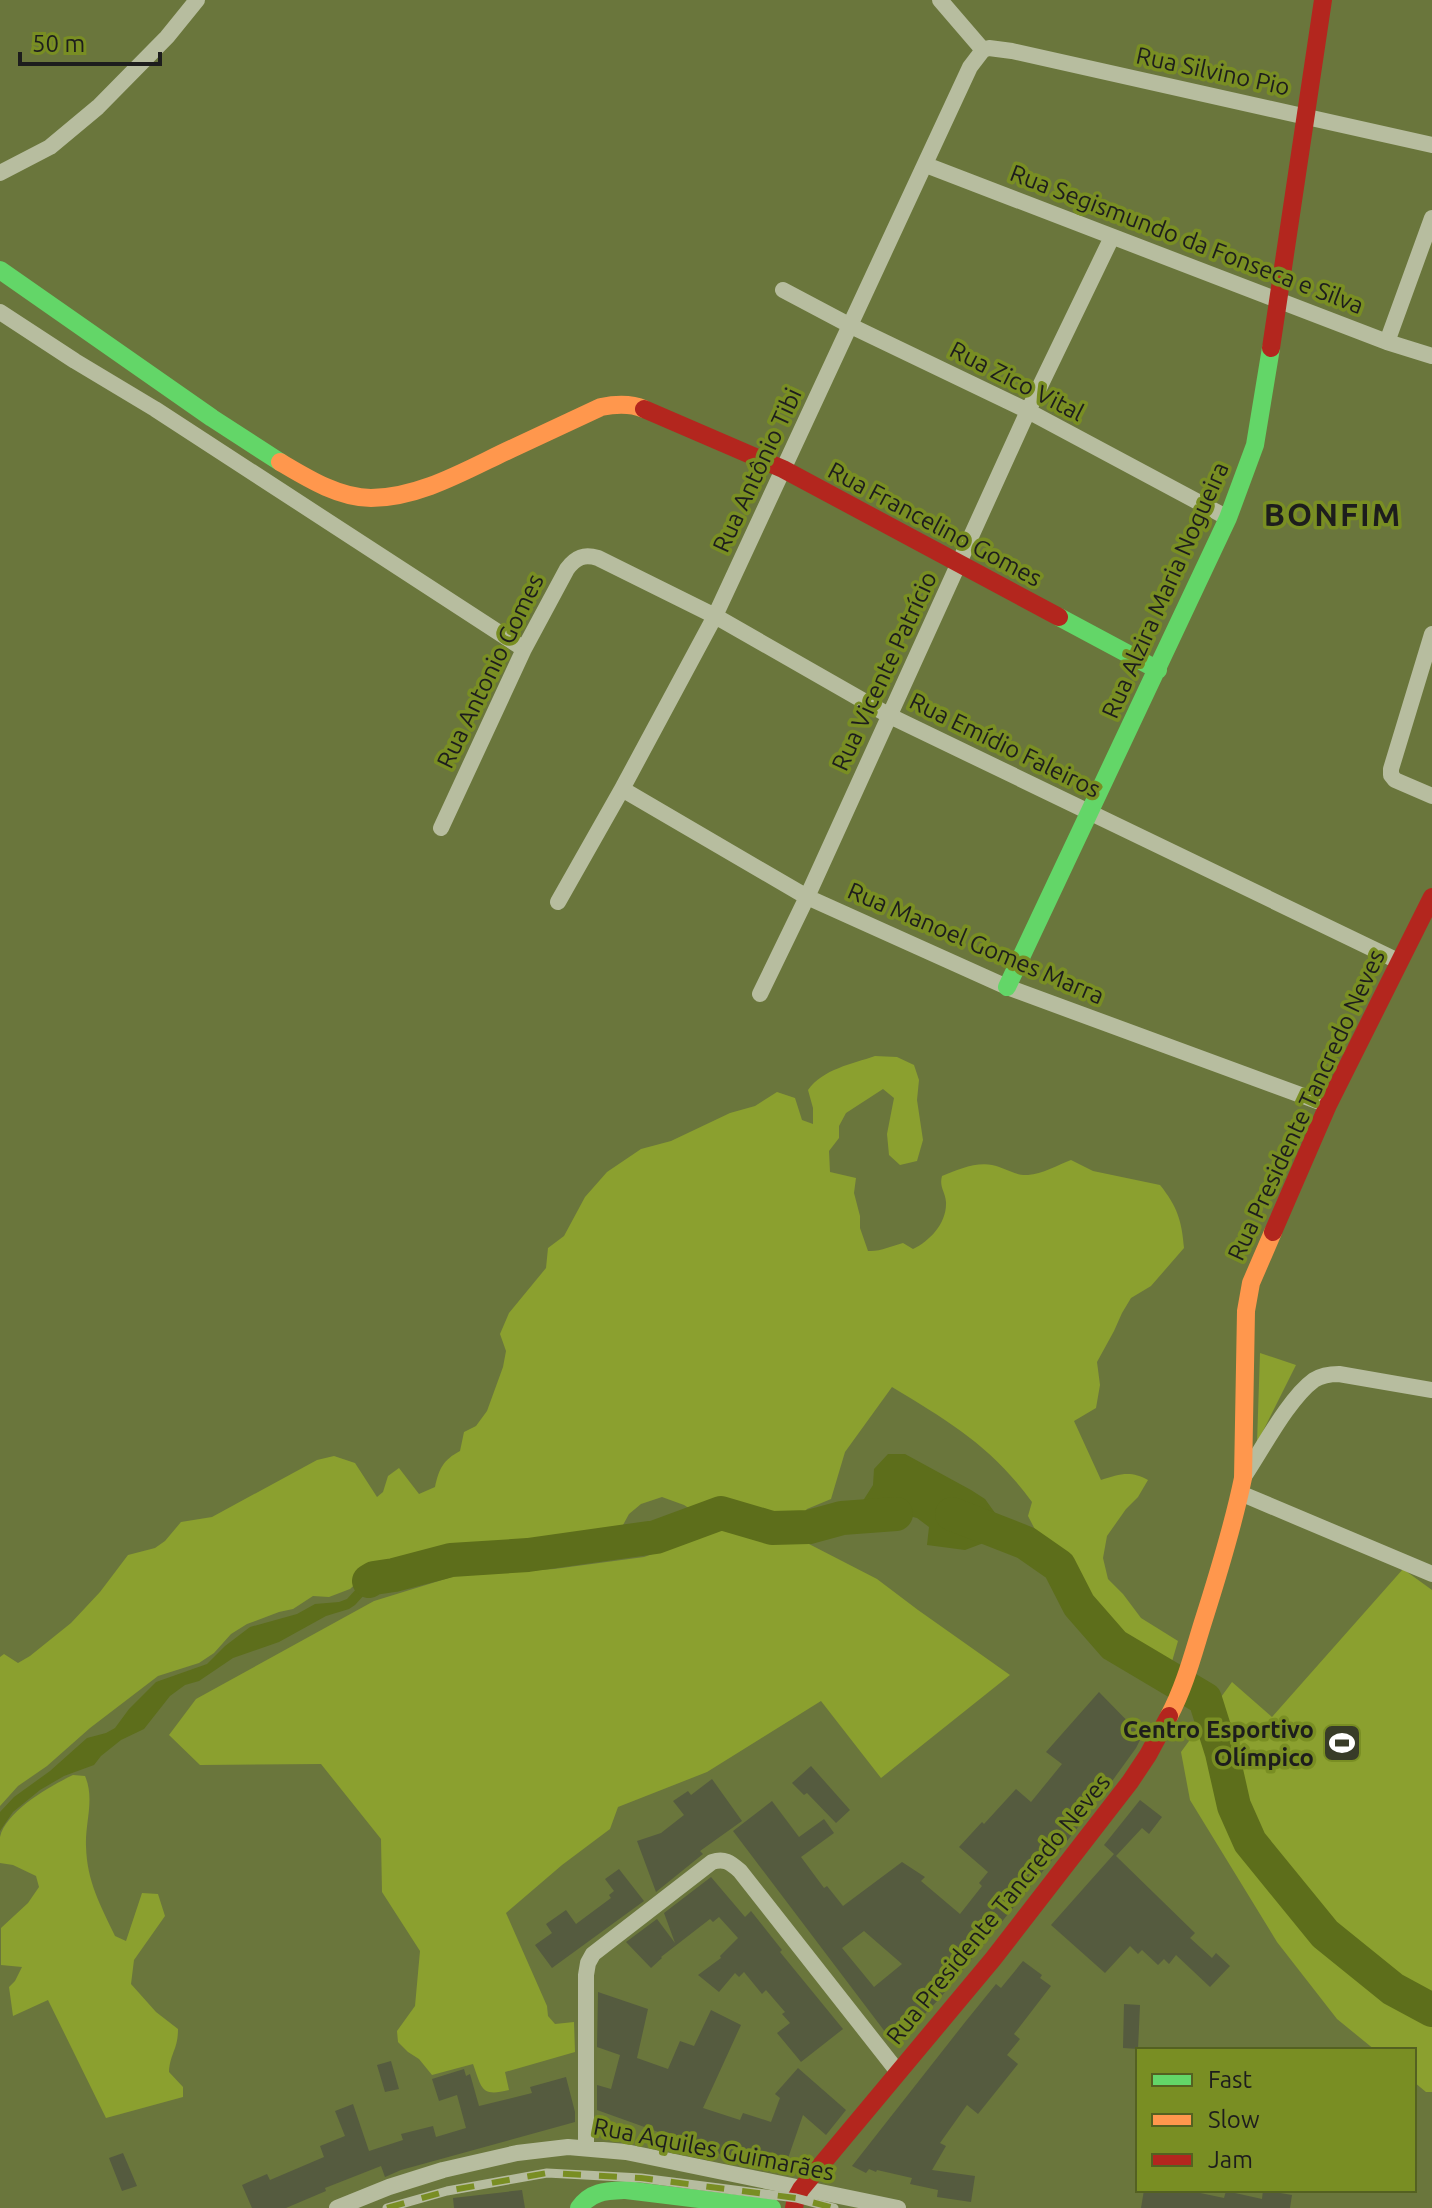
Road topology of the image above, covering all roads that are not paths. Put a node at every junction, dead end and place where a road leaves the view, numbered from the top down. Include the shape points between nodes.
1 (197, 0) edge
2 (940, 0) edge
3 (1323, 0) edge
4 (983, 50) junction
5 (1307, 116) junction
6 (1432, 145) edge
7 (926, 165) junction
8 (0, 173) edge
9 (1432, 218) edge
10 (1112, 237) junction
11 (0, 270) edge
12 (783, 290) dead end
13 (1278, 299) junction
14 (0, 312) edge
15 (851, 326) junction
16 (1387, 342) junction
17 (1432, 356) edge
18 (1028, 411) junction
19 (783, 469) junction
20 (1228, 518) junction
21 (598, 558) joint
22 (959, 564) junction
23 (715, 616) junction
24 (1432, 634) edge
25 (524, 649) junction
26 (1158, 670) junction
27 (890, 716) junction
28 (622, 789) junction
29 (1432, 796) edge
30 (1088, 812) junction
31 (441, 828) dead end
32 (807, 897) junction
33 (1432, 897) edge
34 (558, 902) dead end
35 (1398, 961) junction
36 (1007, 987) junction
37 (760, 994) dead end
38 (1328, 1105) junction
39 (1432, 1390) edge
40 (1242, 1486) junction
41 (1432, 1574) edge
42 (898, 2072) junction
43 (586, 2147) junction
44 (801, 2189) junction
45 (337, 2208) edge
46 (579, 2208) edge
47 (772, 2208) edge
48 (794, 2208) edge
49 (898, 2208) edge

1 - 8 street via 98,107 50,147
2 - 4 street
3 - 5 street, Rua Alzira Maria Nogueira
4 - 5 street, Rua Silvino Pio via 1012,51
4 - 7 street, Rua Antônio Tibi via 970,67
5 - 6 street, Rua Silvino Pio
5 - 13 street, Rua Alzira Maria Nogueira
7 - 10 street, Rua Segismundo da Fonseca e Silva
7 - 15 street, Rua Antônio Tibi
9 - 16 street
10 - 13 street, Rua Segismundo da Fonseca e Silva
10 - 18 street, Rua Vicente Patrício
11 - 19 street, Rua Francelino Gomes via 246,440 341,492 367,498 423,487 618,404 637,406
12 - 15 street, Rua Zico Vital
13 - 16 street, Rua Segismundo da Fonseca e Silva
13 - 20 street, Rua Alzira Maria Nogueira via 1255,445
14 - 25 street
15 - 18 street, Rua Zico Vital
15 - 19 street, Rua Antônio Tibi
16 - 17 street, Rua Segismundo da Fonseca e Silva
18 - 20 street, Rua Zico Vital
18 - 22 street, Rua Vicente Patrício
19 - 22 street, Rua Francelino Gomes
19 - 23 street, Rua Antônio Tibi
20 - 26 street, Rua Alzira Maria Nogueira
21 - 23 street, Rua Emídio Faleiros
21 - 25 street, Rua Antonio Gomes via 583,556 572,562
22 - 26 street, Rua Francelino Gomes
22 - 27 street, Rua Vicente Patrício
23 - 27 street, Rua Emídio Faleiros
23 - 28 street, Rua Antônio Tibi
24 - 29 street via 1391,769 1395,780
25 - 31 street, Rua Antonio Gomes
26 - 30 street, Rua Alzira Maria Nogueira
27 - 30 street, Rua Emídio Faleiros
27 - 32 street, Rua Vicente Patrício
28 - 32 street, Rua Manoel Gomes Marra
28 - 34 street, Rua Antônio Tibi
30 - 35 street, Rua Emídio Faleiros
30 - 36 street, Rua Alzira Maria Nogueira
32 - 36 street, Rua Manoel Gomes Marra
32 - 37 street, Rua Vicente Patrício
33 - 35 street, Rua Presidente Tancredo Neves
35 - 38 street, Rua Presidente Tancredo Neves
36 - 38 street, Rua Manoel Gomes Marra
38 - 40 street, Rua Presidente Tancredo Neves via 1248,1296
39 - 40 street via 1324,1375 1299,1395
40 - 41 street
40 - 42 street, Rua Presidente Tancredo Neves via 1181,1693 1162,1730 1130,1782 1050,1887
42 - 43 street via 740,1871 721,1859 610,1940 588,1963
42 - 44 street, Rua Presidente Tancredo Neves
43 - 44 street, Rua Aquiles Guimarães
43 - 45 street, Rua Aquiles Guimarães via 550,2148 467,2165
44 - 48 street, Rua Presidente Tancredo Neves
44 - 49 street, Rua Aquiles Guimarães
46 - 47 street via 602,2191 626,2190

